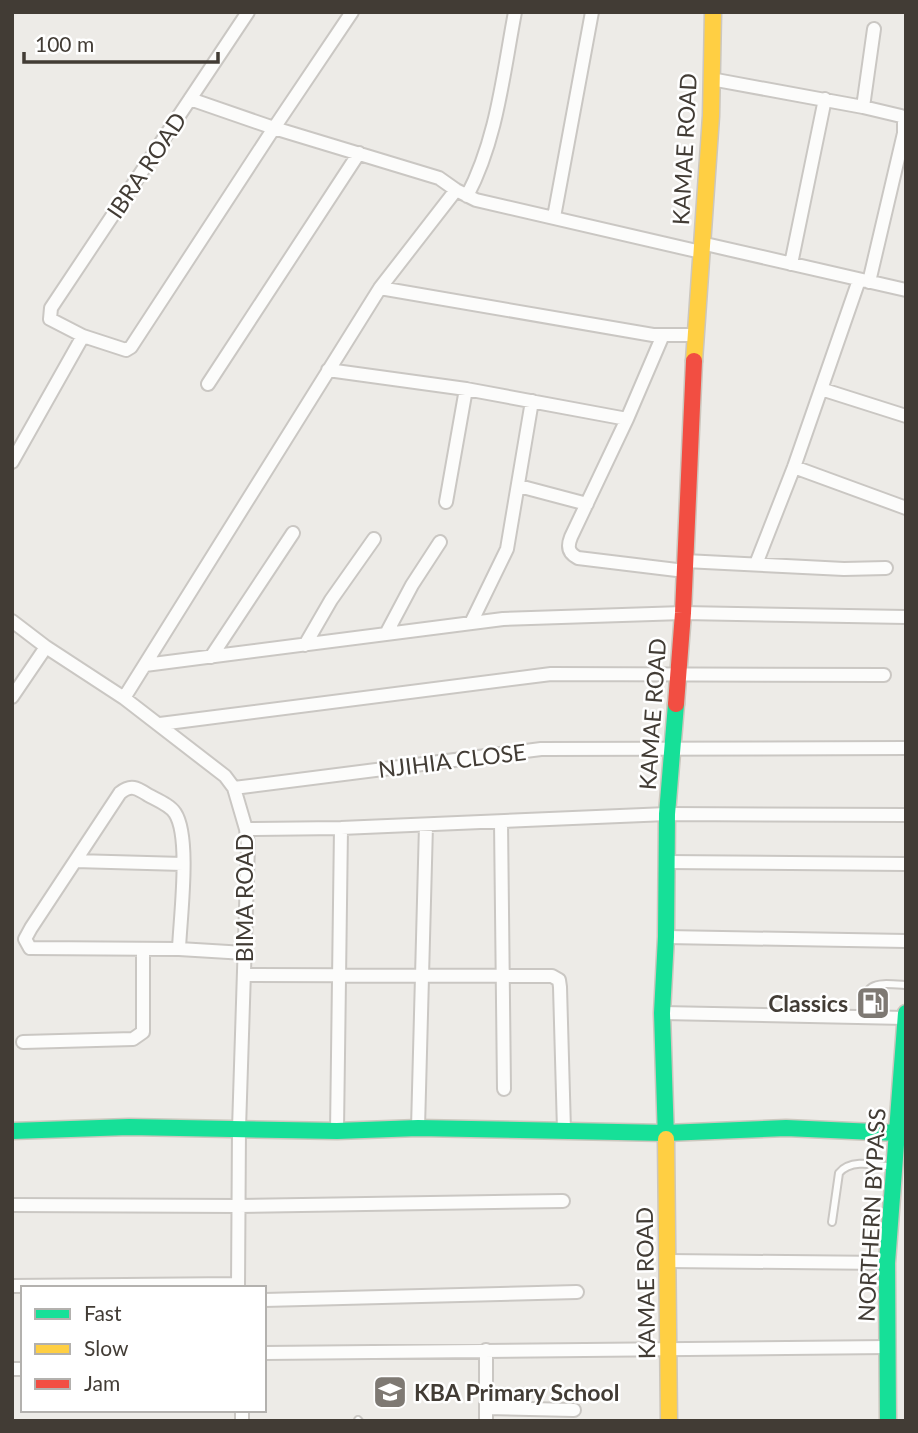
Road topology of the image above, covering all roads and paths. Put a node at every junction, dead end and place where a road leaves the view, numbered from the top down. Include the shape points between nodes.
1 (248, 12) edge
2 (352, 12) edge
3 (515, 12) edge
4 (592, 12) edge
5 (713, 12) edge
6 (874, 29) dead end
7 (711, 79) junction
8 (190, 99) junction
9 (824, 99) junction
10 (863, 107) junction
11 (905, 120) edge
12 (274, 128) junction
13 (359, 153) junction
14 (462, 193) junction
15 (554, 217) junction
16 (701, 248) junction
17 (791, 264) junction
18 (864, 281) junction
19 (380, 288) junction
20 (906, 290) edge
21 (663, 335) junction
22 (695, 335) junction
23 (83, 336) junction
24 (328, 370) junction
25 (208, 384) dead end
26 (466, 389) junction
27 (821, 389) junction
28 (532, 401) junction
29 (906, 416) edge
30 (627, 419) junction
31 (12, 461) edge
32 (794, 467) junction
33 (519, 486) junction
34 (446, 502) dead end
35 (587, 504) junction
36 (906, 509) edge
37 (293, 533) dead end
38 (374, 539) dead end
39 (440, 542) dead end
40 (756, 564) junction
41 (685, 566) junction
42 (886, 568) dead end
43 (683, 614) junction
44 (906, 617) edge
45 (12, 621) edge
46 (471, 623) junction
47 (386, 634) junction
48 (305, 645) junction
49 (46, 648) junction
50 (211, 657) junction
51 (145, 665) junction
52 (679, 675) junction
53 (884, 675) dead end
54 (12, 697) edge
55 (124, 698) junction
56 (160, 724) junction
57 (906, 747) edge
58 (671, 749) junction
59 (234, 788) junction
60 (667, 814) junction
61 (906, 815) edge
62 (501, 822) junction
63 (426, 825) junction
64 (341, 828) junction
65 (246, 829) junction
66 (75, 861) junction
67 (667, 862) junction
68 (183, 864) junction
69 (906, 864) edge
70 (666, 937) junction
71 (906, 941) edge
72 (143, 949) junction
73 (178, 949) junction
74 (245, 953) junction
75 (244, 975) junction
76 (340, 976) junction
77 (422, 976) junction
78 (502, 976) junction
79 (906, 985) edge
80 (662, 1013) junction
81 (905, 1015) edge
82 (861, 1017) junction
83 (23, 1042) dead end
84 (504, 1089) dead end
85 (418, 1128) junction
86 (239, 1129) junction
87 (564, 1130) junction
88 (12, 1131) edge
89 (337, 1131) junction
90 (666, 1133) junction
91 (897, 1133) junction
92 (894, 1167) junction
93 (563, 1200) dead end
94 (12, 1205) edge
95 (238, 1206) junction
96 (906, 1219) edge
97 (832, 1222) dead end
98 (889, 1224) junction
99 (668, 1261) junction
100 (887, 1262) junction
101 (12, 1286) edge
102 (238, 1286) edge
103 (578, 1292) dead end
104 (266, 1300) edge
105 (888, 1347) junction
106 (486, 1350) junction
107 (670, 1350) junction
108 (266, 1353) edge
109 (574, 1409) dead end
110 (486, 1414) edge
111 (669, 1421) edge
112 (888, 1421) edge

1 - 8 street, IBRA ROAD
2 - 12 street
3 - 14 street via 487,150 480,172
4 - 15 street
5 - 7 street, KAMAE ROAD
6 - 10 street
7 - 9 street
7 - 16 street, KAMAE ROAD
8 - 12 street
8 - 23 street, IBRA ROAD via 49,313 51,319
9 - 10 street
9 - 17 street
10 - 11 street
11 - 18 street
12 - 13 street
12 - 23 street via 131,347 126,350
13 - 14 street via 439,178
13 - 25 street
14 - 15 street
14 - 19 street
15 - 16 street
16 - 17 street
16 - 22 street, KAMAE ROAD
17 - 18 street
18 - 20 street
18 - 27 street
19 - 21 street
19 - 24 street
21 - 22 street
21 - 30 street
22 - 41 street, KAMAE ROAD
23 - 31 street
24 - 26 street
24 - 51 street
26 - 28 street
26 - 34 street
27 - 29 street
27 - 32 street
28 - 30 street
28 - 33 street
30 - 35 street
32 - 36 street
32 - 40 street
33 - 35 street
33 - 46 street via 507,549
35 - 41 street via 570,537 571,554
37 - 50 street
38 - 48 street
39 - 47 street
40 - 41 street
40 - 42 street
41 - 43 street, KAMAE ROAD
43 - 44 street
43 - 46 street
43 - 52 street, KAMAE ROAD
45 - 49 street, BIMA ROAD
46 - 47 street
47 - 48 street
48 - 50 street
49 - 54 street
49 - 55 street, BIMA ROAD
50 - 51 street
51 - 55 street
52 - 53 street
52 - 56 street via 551,674
52 - 58 street, KAMAE ROAD
55 - 56 street, BIMA ROAD
56 - 59 street, BIMA ROAD
57 - 58 street, NJIHIA CLOSE
58 - 59 street, NJIHIA CLOSE via 528,750
58 - 60 street, KAMAE ROAD
59 - 65 street, BIMA ROAD
60 - 61 street
60 - 62 street
60 - 67 street, KAMAE ROAD
62 - 63 street
62 - 78 street
63 - 64 street
63 - 77 street
64 - 65 street
64 - 76 street
65 - 74 street, BIMA ROAD
66 - 68 street
66 - 68 street via 120,793 135,786 173,810 180,820
66 - 72 street via 25,939 26,945
67 - 69 street
67 - 70 street, KAMAE ROAD
68 - 73 street
70 - 71 street
70 - 80 street, KAMAE ROAD
72 - 73 street
72 - 83 street via 144,1024 138,1036
73 - 74 street
74 - 75 street, BIMA ROAD
75 - 76 street
75 - 86 street, BIMA ROAD
76 - 77 street
76 - 89 street
77 - 78 street
77 - 85 street
78 - 84 street
78 - 87 street via 552,976 559,981
79 - 82 lane via 877,984 869,989 863,996
80 - 82 street
80 - 90 street, KAMAE ROAD
81 - 82 street
81 - 91 street, NORTHERN BYPASS
85 - 87 street
85 - 89 street
86 - 88 street
86 - 89 street
86 - 95 street, BIMA ROAD
87 - 90 street
90 - 91 street via 786,1128
90 - 99 street, KAMAE ROAD
91 - 92 street, NORTHERN BYPASS
92 - 97 lane via 858,1164 843,1168
92 - 98 street, NORTHERN BYPASS
93 - 95 street
94 - 95 street
95 - 102 street, BIMA ROAD
96 - 98 street
98 - 100 street, NORTHERN BYPASS
99 - 100 street
99 - 107 street, KAMAE ROAD
100 - 105 street, NORTHERN BYPASS
101 - 102 street
103 - 104 street
105 - 107 street
105 - 112 street, NORTHERN BYPASS
106 - 107 street
106 - 108 street
106 - 110 street
107 - 111 street, KAMAE ROAD
109 - 110 street

